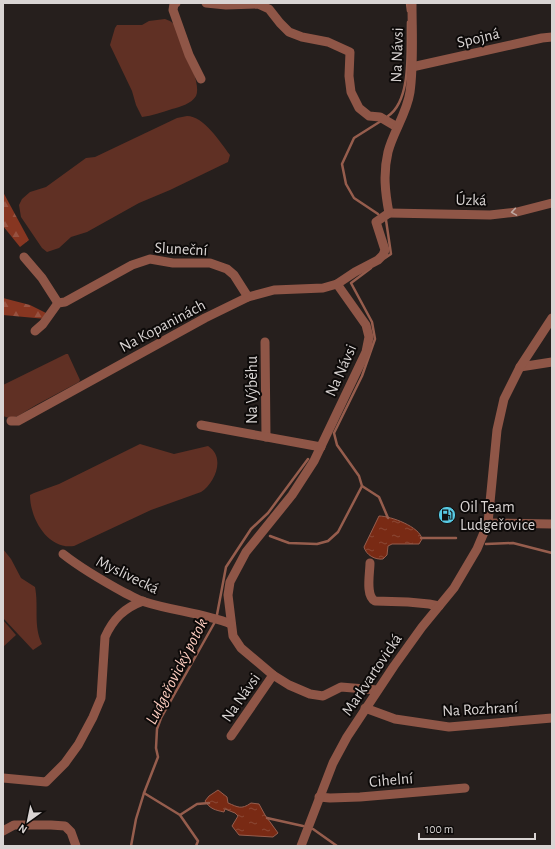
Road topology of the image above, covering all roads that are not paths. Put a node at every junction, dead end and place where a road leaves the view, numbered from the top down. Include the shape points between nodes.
1 (176, 3) edge
2 (206, 3) edge
3 (412, 3) edge
4 (228, 4) edge
5 (552, 36) edge
6 (412, 67) junction
7 (201, 79) dead end
8 (398, 127) junction
9 (552, 202) edge
10 (389, 213) junction
11 (24, 257) dead end
12 (337, 284) junction
13 (248, 297) junction
14 (58, 303) junction
15 (552, 318) edge
16 (35, 331) dead end
17 (265, 342) dead end
18 (552, 362) edge
19 (520, 367) junction
20 (11, 421) dead end
21 (201, 425) dead end
22 (266, 437) junction
23 (321, 447) junction
24 (488, 524) junction
25 (552, 524) edge
26 (63, 554) dead end
27 (370, 563) dead end
28 (143, 601) junction
29 (440, 606) junction
30 (231, 624) junction
31 (273, 676) junction
32 (377, 690) junction
33 (365, 708) junction
34 (552, 718) edge
35 (231, 736) dead end
36 (3, 778) edge
37 (465, 788) dead end
38 (320, 797) junction
39 (3, 831) edge
40 (76, 846) edge
41 (302, 846) edge

1 - 7 street via 173,10 189,55
2 - 4 street
3 - 6 street, Na Návsi
4 - 8 street via 258,4 269,9 289,32 328,42 350,52 351,92 359,108 369,116 380,117
5 - 6 street, Spojná
6 - 8 street, Na Návsi via 410,93
8 - 10 street, Na Návsi via 388,152 384,175
9 -> 10 street, Úzká via 517,212 490,215
10 - 12 street via 376,222 385,250 383,255
11 - 14 street
12 - 13 street, Na Kopaninách via 323,288 274,290
12 - 23 street, Na Návsi via 366,326 369,337 366,352
13 - 14 street, Sluneční via 227,269 210,263 173,263 150,259 132,265 65,302
13 - 20 street, Na Kopaninách via 18,421
14 - 16 street
15 - 19 street, Markvartovická
17 - 22 street, Na Výběhu
18 - 19 street
19 - 24 street, Markvartovická via 500,415
21 - 22 street, Na Výběhu
22 - 23 street, Na Výběhu
23 - 30 street, Na Návsi via 292,495 236,568 228,595
24 - 25 street
24 - 29 street, Markvartovická via 477,549
26 - 28 street, Myslivecká via 114,587
27 - 29 street via 369,593 373,600
28 - 30 street, Myslivecká via 217,618
28 - 36 street via 120,614 105,637 101,698 86,731 64,763 46,782
29 - 32 street, Markvartovická
30 - 31 street, Na Návsi via 233,636 241,648
31 - 32 street, Na Návsi via 310,694 322,696 341,687
31 - 35 street, Na Návsi
32 - 33 street, Markvartovická
33 - 34 street, Na Rozhraní via 395,719 449,727
33 - 38 street, Markvartovická via 333,763
37 - 38 street, Cihelní via 360,797
38 - 41 street, Markvartovická
39 - 40 street via 14,825 64,826 71,832

